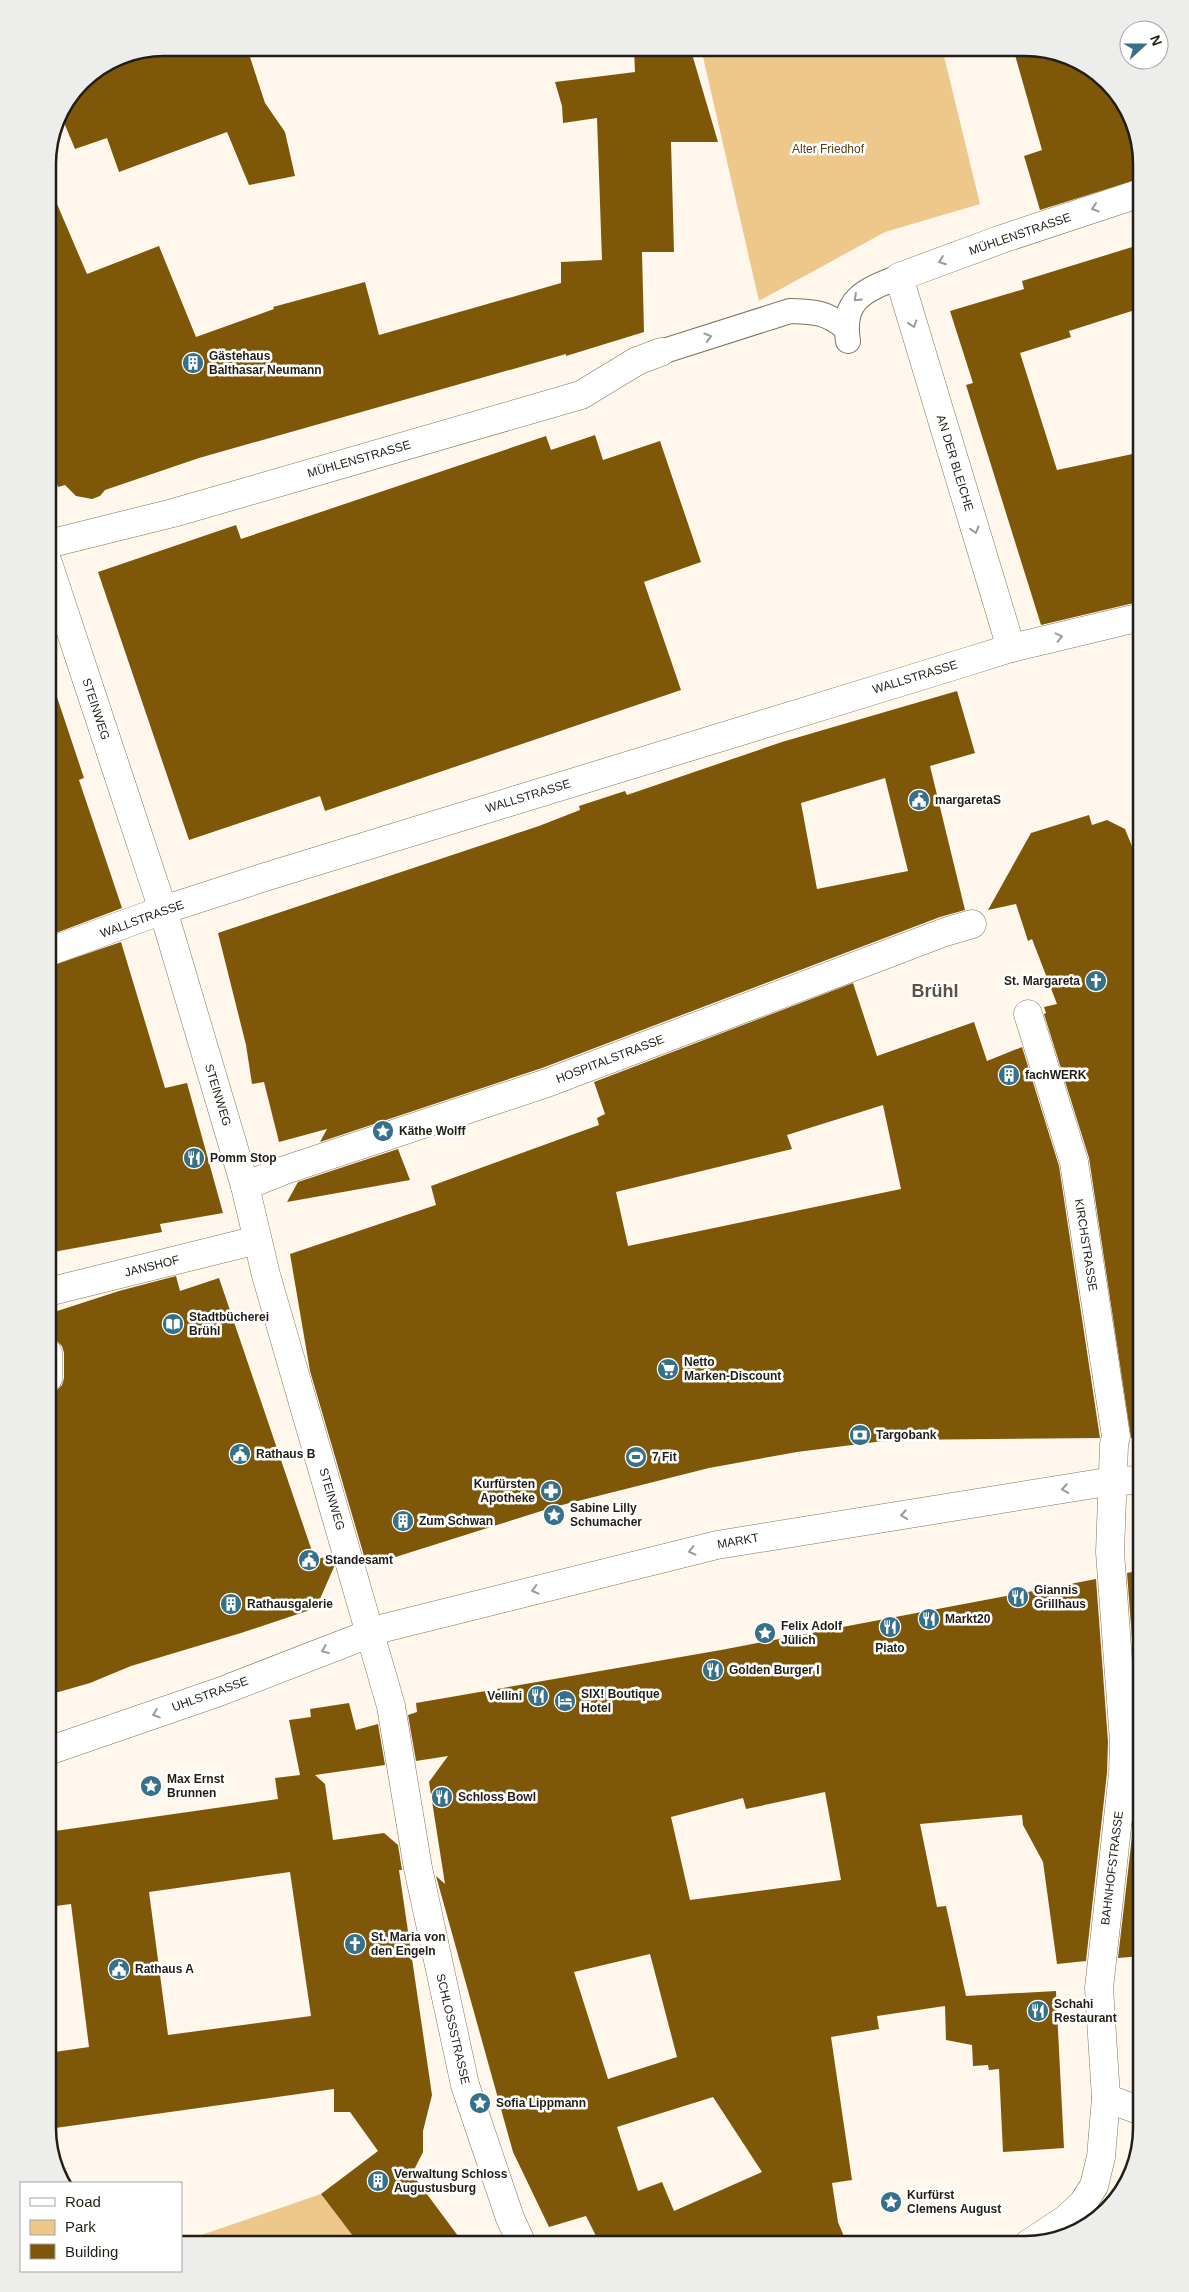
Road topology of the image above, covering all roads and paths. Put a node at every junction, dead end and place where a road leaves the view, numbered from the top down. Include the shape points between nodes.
1 (1133, 196) edge
2 (899, 277) junction
3 (662, 352) joint
4 (56, 542) edge
5 (56, 587) edge
6 (1133, 620) edge
7 (1020, 655) junction
8 (163, 910) junction
9 (972, 924) dead end
10 (56, 949) edge
11 (1028, 1014) dead end
12 (245, 1186) junction
13 (257, 1240) junction
14 (56, 1290) edge
15 (1133, 1480) edge
16 (1113, 1481) junction
17 (370, 1632) junction
18 (56, 1747) edge
19 (1132, 1785) edge
20 (1106, 2098) junction
21 (1133, 2108) edge
22 (1042, 2235) edge
23 (519, 2236) edge

1 -> 2 street, MÜHLENSTRASSE
2 - 3 lane via 860,294 851,304 847,335 830,316 790,311
2 -> 7 street, AN DER BLEICHE
3 - 4 street, MÜHLENSTRASSE via 637,361 582,395 183,510
5 - 8 street, STEINWEG
7 -> 6 street, WALLSTRASSE
7 - 8 street, WALLSTRASSE via 265,877
8 - 10 street, WALLSTRASSE
8 - 12 street, STEINWEG
9 - 12 street, HOSPITALSTRASSE via 547,1083
11 - 16 street, KIRCHSTRASSE via 1074,1162 1116,1436
12 - 13 street, STEINWEG
13 - 14 street, JANSHOF
13 - 17 street, STEINWEG
15 - 16 street, MARKT
16 -> 17 street, MARKT via 717,1545
16 - 19 street, BAHNHOFSTRASSE via 1110,1552 1124,1742
17 -> 18 street, UHLSTRASSE via 219,1692
17 - 23 street, SCHLOSSSTRASSE via 391,1706 418,1868 465,2085 500,2192
19 - 20 street, BAHNHOFSTRASSE via 1099,1988
20 - 21 street
20 - 22 street via 1101,2157 1094,2186 1083,2203 1066,2219

